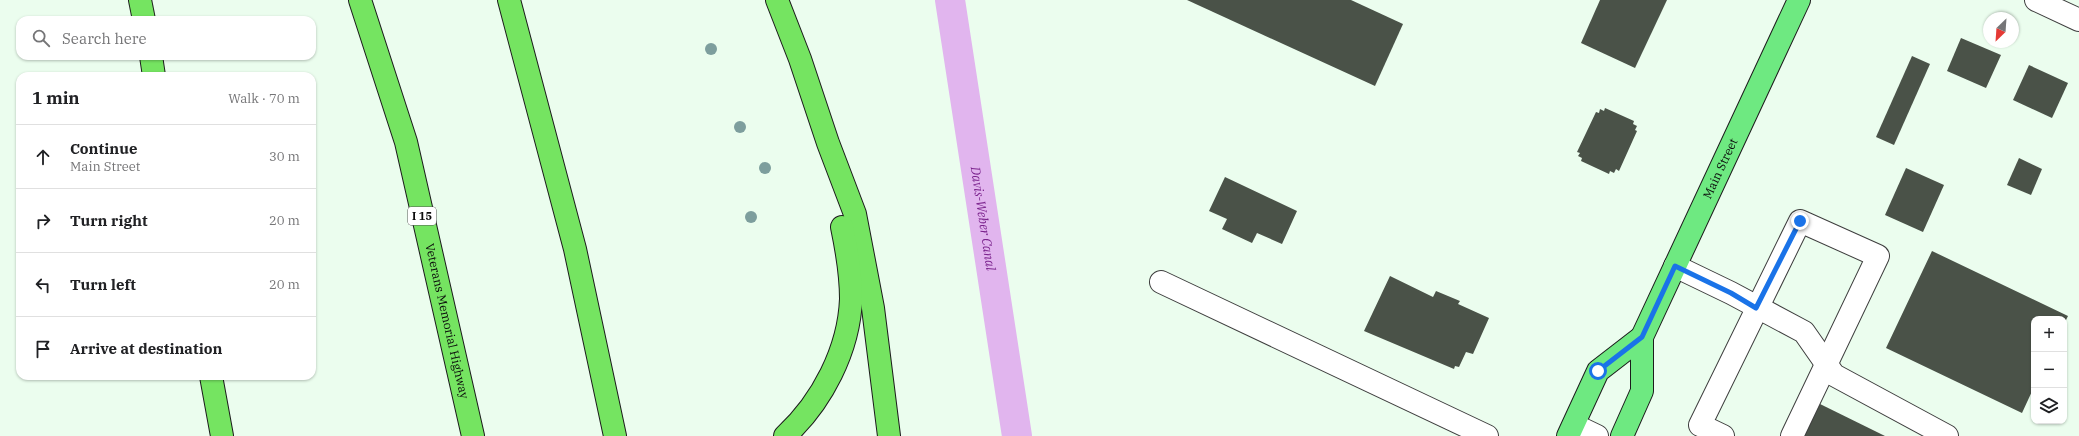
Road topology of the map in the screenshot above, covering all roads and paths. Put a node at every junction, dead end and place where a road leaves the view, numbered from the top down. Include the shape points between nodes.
1 (140, 0) edge
2 (360, 0) edge
3 (509, 0) edge
4 (776, 0) edge
5 (1799, 0) edge
6 (2036, 0) edge
7 (143, 16) edge
8 (2079, 20) edge
9 (152, 60) edge
10 (153, 72) edge
11 (828, 143) junction
12 (1675, 266) junction
13 (1161, 282) dead end
14 (1756, 308) junction
15 (1642, 337) junction
16 (1826, 364) junction
17 (212, 380) edge
18 (1571, 430) edge
19 (221, 435) edge
20 (473, 436) edge
21 (615, 436) edge
22 (785, 436) edge
23 (889, 436) edge
24 (1487, 436) edge
25 (1597, 436) edge
26 (1622, 436) edge
27 (1723, 436) edge
28 (1792, 436) edge
29 (1947, 436) edge

1 - 7 highway
2 - 20 highway, Veterans Memorial Highway / I 15 via 406,142
3 - 21 highway via 575,249
4 - 11 highway via 800,59
5 - 12 main road, Main Street
6 - 8 street
9 - 10 highway
11 - 22 highway via 849,267 849,316 840,353 826,383 809,410
11 - 23 highway via 855,214 873,308
12 - 14 street
12 - 15 main road, Main Street
13 - 24 street
14 - 16 street via 1804,332
14 - 16 street via 1800,221 1878,256
14 - 27 street via 1700,425
15 - 18 main road, Main Street via 1598,371
15 - 26 main road, Main Street via 1642,391
16 - 28 street
16 - 29 street via 1834,375
17 - 19 highway
18 - 25 street

